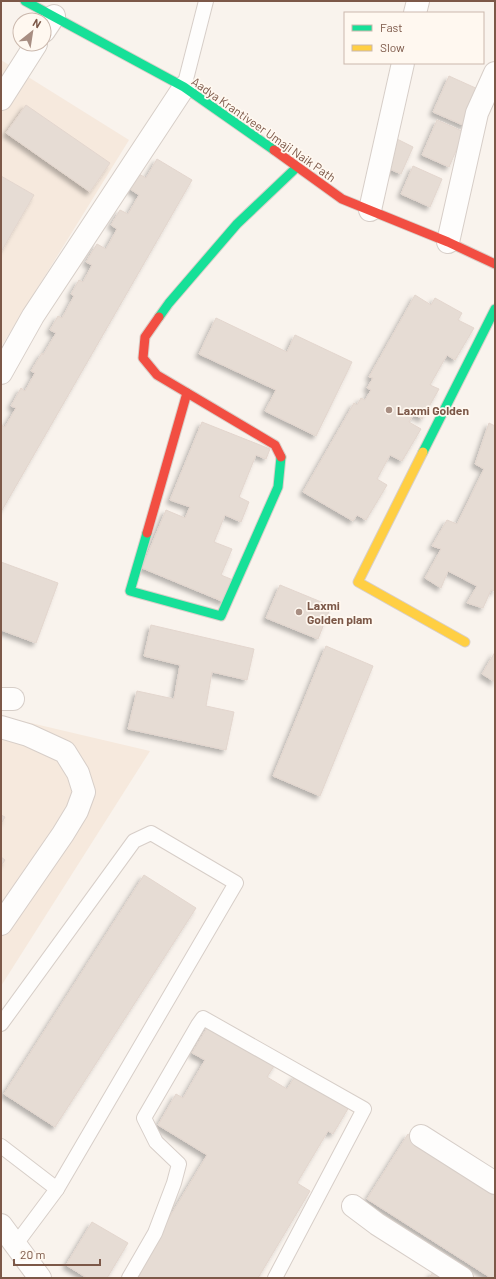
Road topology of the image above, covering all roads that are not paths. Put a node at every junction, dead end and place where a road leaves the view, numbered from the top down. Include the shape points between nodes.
1 (25, 1) edge
2 (206, 1) edge
3 (418, 1) edge
4 (36, 12) edge
5 (415, 12) edge
6 (52, 25) edge
7 (31, 52) edge
8 (403, 64) edge
9 (495, 73) edge
10 (184, 87) junction
11 (1, 98) edge
12 (297, 168) junction
13 (370, 210) junction
14 (448, 242) junction
15 (495, 264) edge
16 (495, 309) edge
17 (1, 373) edge
18 (187, 393) junction
19 (465, 642) dead end
20 (1, 727) edge
21 (1, 924) edge
22 (1, 1024) edge
23 (420, 1136) dead end
24 (1, 1146) edge
25 (495, 1183) edge
26 (57, 1189) junction
27 (353, 1206) dead end
28 (1, 1225) edge
29 (16, 1244) junction
30 (40, 1278) edge
31 (129, 1278) edge
32 (274, 1278) edge
33 (462, 1278) edge

1 - 4 street, Aadya Krantiveer Umaji Naik Path
2 - 10 lane
3 - 5 street
6 - 10 street, Aadya Krantiveer Umaji Naik Path
7 - 11 street
8 - 13 street
9 - 14 street via 477,113
10 - 12 street, Aadya Krantiveer Umaji Naik Path
10 - 17 street via 33,316
12 - 13 street, Aadya Krantiveer Umaji Naik Path via 342,199
12 - 18 street via 237,224 170,303 145,337 143,358 157,375
13 - 14 street, Aadya Krantiveer Umaji Naik Path
14 - 15 street, Aadya Krantiveer Umaji Naik Path
16 - 19 street via 358,582
18 - 18 street via 275,445 281,458 278,487 221,616 130,591
20 - 21 street via 28,735 65,752 78,773 84,792 77,811 63,834
22 - 26 lane via 134,841 151,833 236,883
23 - 25 street
24 - 26 lane
26 - 29 lane
27 - 33 street via 376,1224
28 - 29 street
29 - 30 street
31 - 32 lane via 155,1233 179,1164 156,1142 144,1118 203,1018 364,1109

